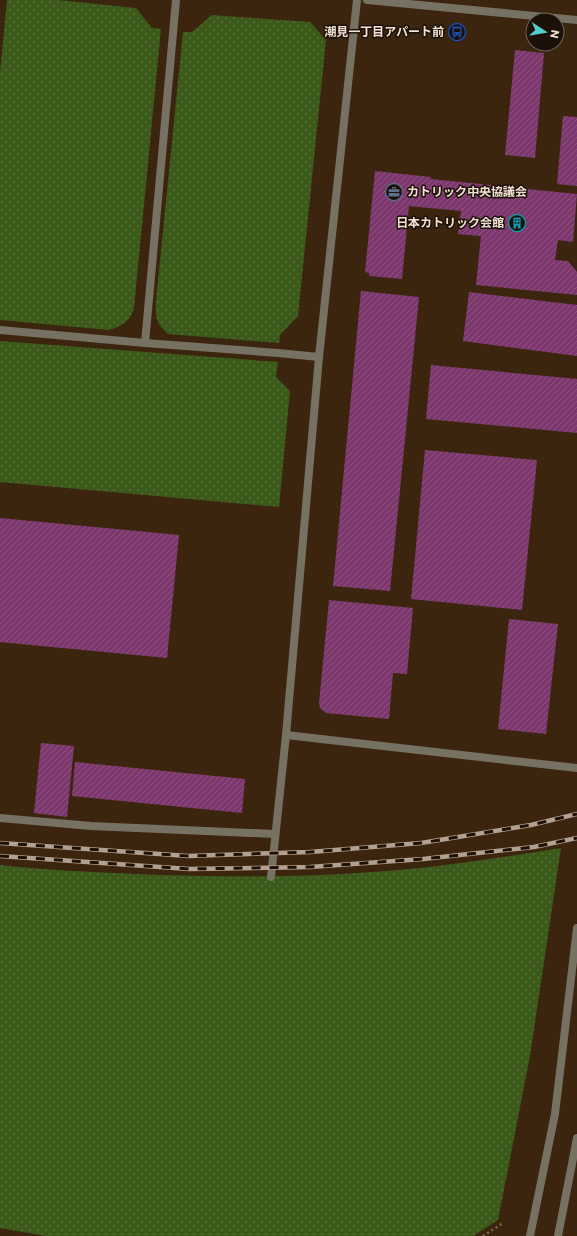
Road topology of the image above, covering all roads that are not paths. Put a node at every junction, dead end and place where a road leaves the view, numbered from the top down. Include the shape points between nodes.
1 (176, 0) edge
2 (357, 0) edge
3 (367, 0) edge
4 (577, 20) edge
5 (0, 330) edge
6 (145, 343) junction
7 (319, 357) junction
8 (286, 735) junction
9 (577, 768) edge
10 (0, 818) edge
11 (275, 834) junction
12 (271, 877) dead end
13 (577, 928) edge
14 (577, 1138) edge
15 (530, 1236) edge
16 (558, 1236) edge

1 - 6 street
2 - 7 street
3 - 4 street
5 - 6 street
6 - 7 street
7 - 8 street
8 - 9 street
8 - 11 street
10 - 11 street via 91,826
11 - 12 street
13 - 15 street via 555,1114
14 - 16 street

